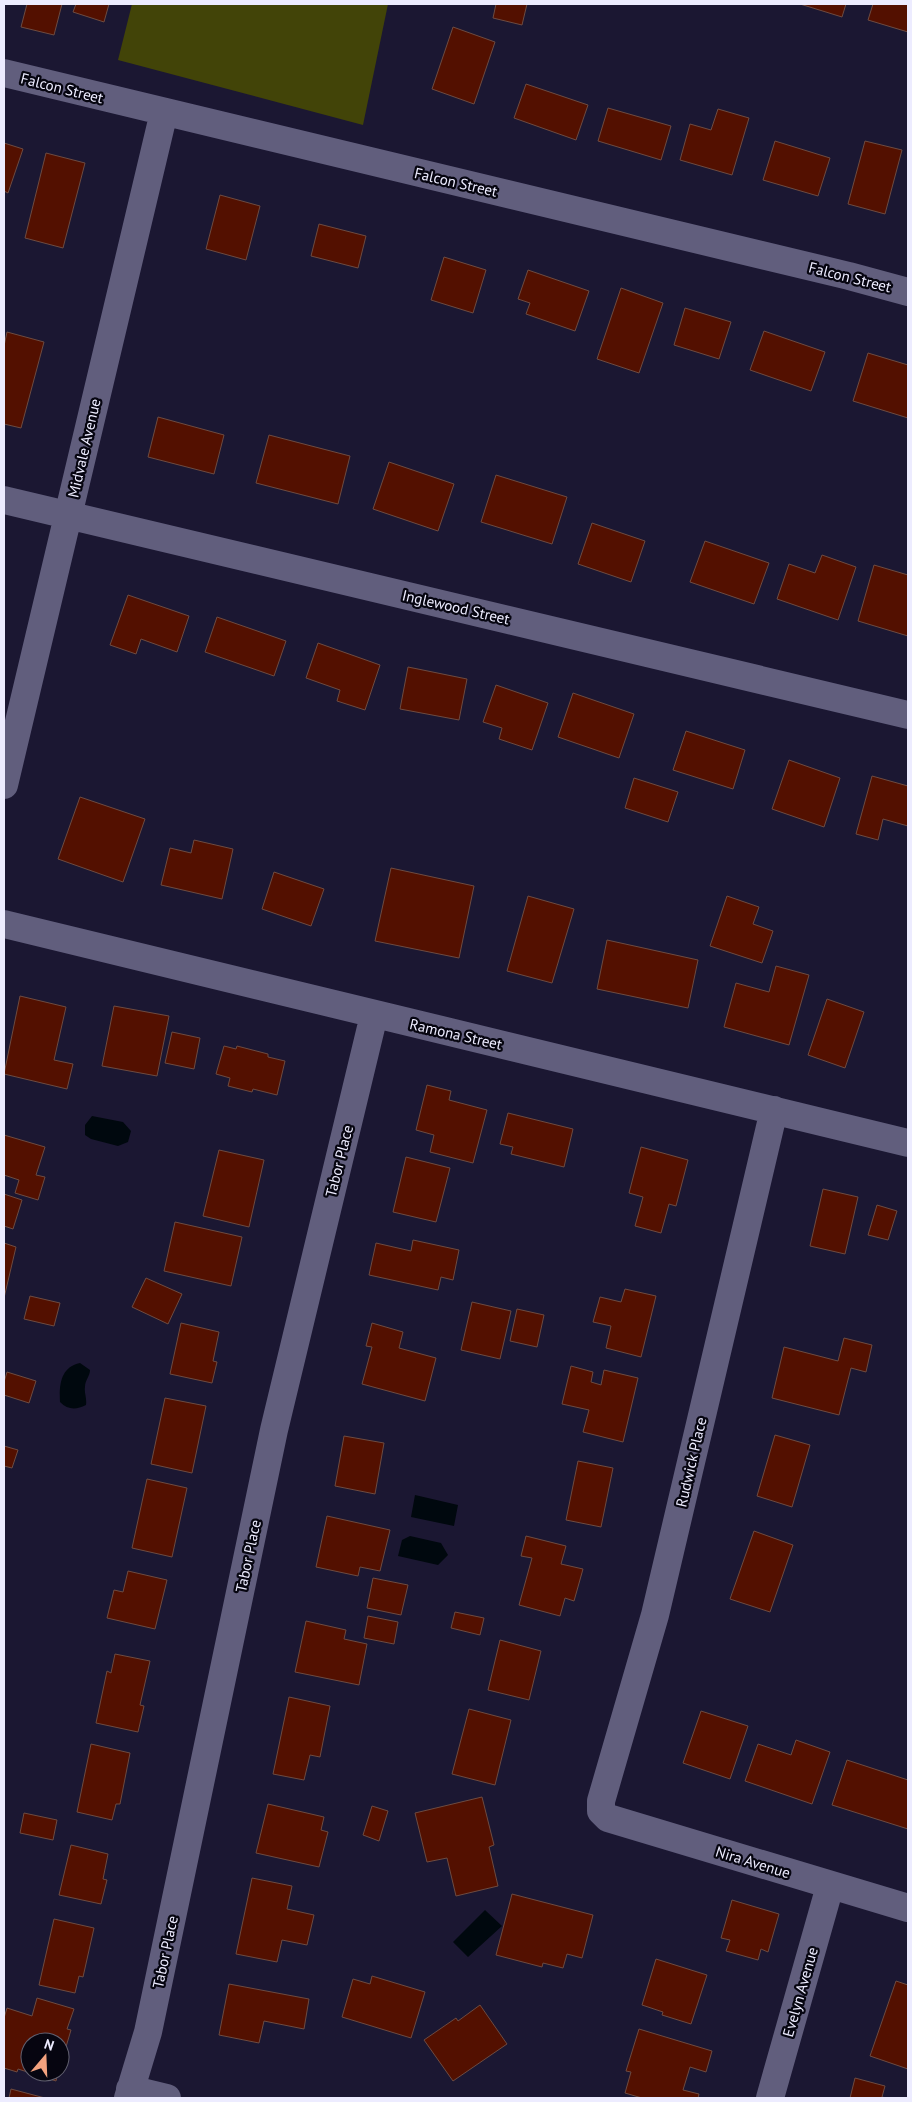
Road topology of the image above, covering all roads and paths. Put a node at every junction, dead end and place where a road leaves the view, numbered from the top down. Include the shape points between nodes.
1 (4, 73) edge
2 (164, 112) junction
3 (908, 292) edge
4 (4, 500) edge
5 (68, 515) junction
6 (908, 716) edge
7 (4, 785) edge
8 (4, 924) edge
9 (374, 1015) junction
10 (774, 1110) junction
11 (908, 1143) edge
12 (601, 1811) joint
13 (830, 1886) junction
14 (908, 1908) edge
15 (129, 2094) edge
16 (167, 2098) edge
17 (770, 2098) edge

1 - 2 street, Falcon Street
2 - 3 street, Falcon Street
2 - 5 street, Midvale Avenue
4 - 5 street, Inglewood Street
5 - 6 street, Inglewood Street
5 - 7 street, Midvale Avenue
8 - 9 street, Ramona Street
9 - 10 street, Ramona Street
9 - 15 street, Tabor Place via 274,1430 148,2032
10 - 11 street, Ramona Street
10 - 12 street, Rudwick Place via 655,1615 601,1801
12 - 13 street, Nira Avenue via 608,1818
13 - 14 street, Nira Avenue
13 - 17 street, Evelyn Avenue
15 - 16 street

